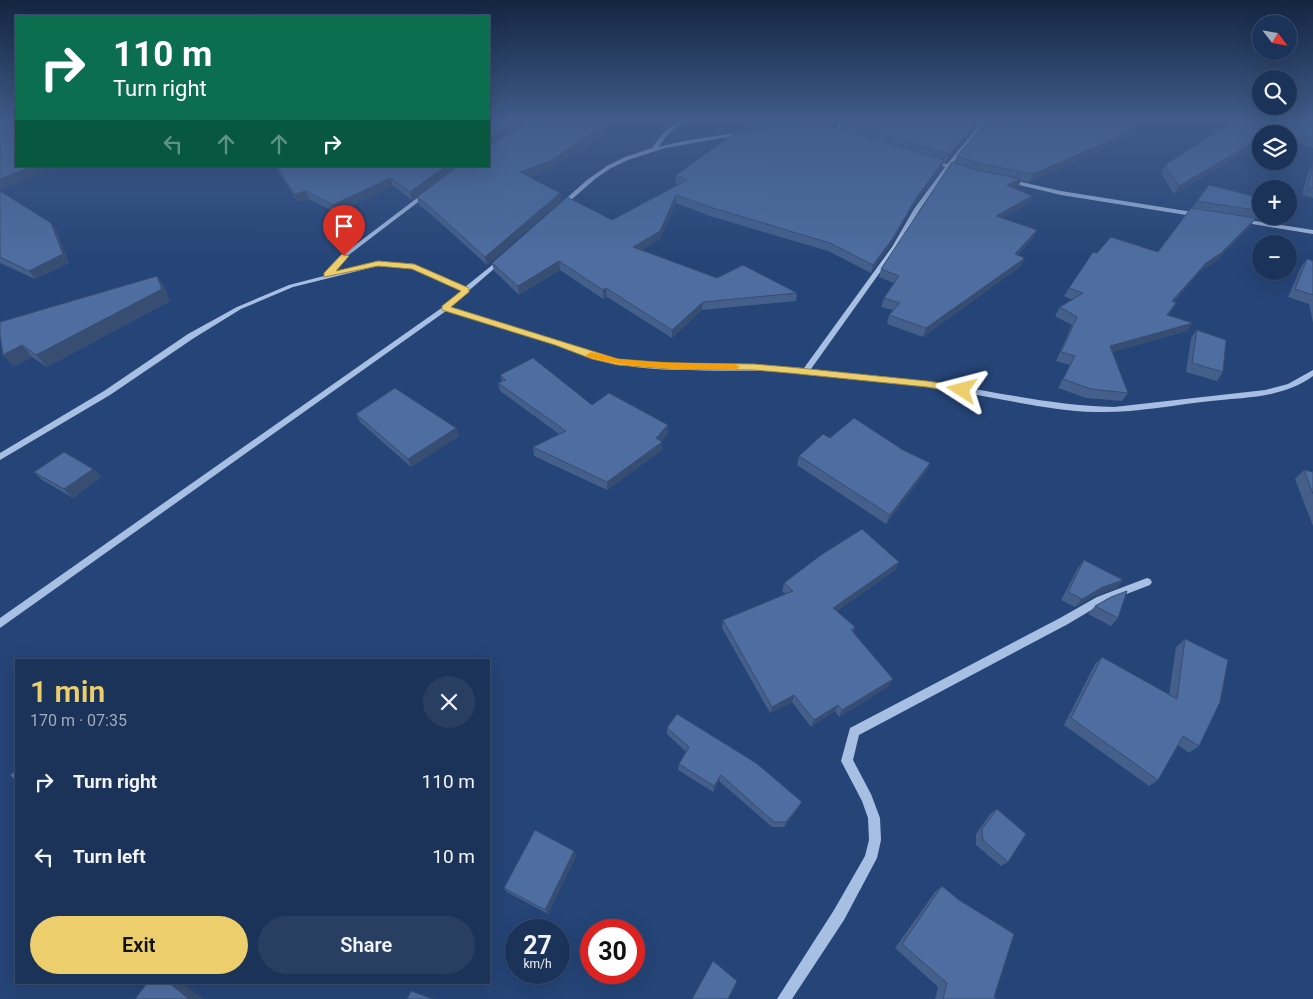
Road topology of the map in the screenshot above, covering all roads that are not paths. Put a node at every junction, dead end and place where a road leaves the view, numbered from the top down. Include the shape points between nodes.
1 (948, 166) edge
2 (610, 167) edge
3 (950, 167) edge
4 (965, 171) edge
5 (1003, 180) edge
6 (434, 188) edge
7 (554, 213) edge
8 (1210, 217) edge
9 (1238, 220) edge
10 (1313, 232) edge
11 (504, 257) edge
12 (327, 275) junction
13 (466, 290) junction
14 (445, 308) junction
15 (806, 371) junction
16 (1313, 372) edge
17 (0, 456) edge
18 (1147, 582) dead end
19 (0, 624) edge
20 (784, 999) edge

1 - 15 street via 884,263
2 - 7 street
3 - 4 street
5 - 8 street via 1061,193
6 - 12 street via 344,256
9 - 10 street
11 - 13 street
12 - 13 street via 378,264 414,266
12 - 17 street via 239,308 107,393
13 - 14 street
14 - 15 street via 618,362
14 - 19 street
15 - 16 street via 927,384 1067,407 1114,410 1272,392 1304,380
18 - 20 street via 1100,600 854,732 847,762 874,818 875,840 871,858 839,915

